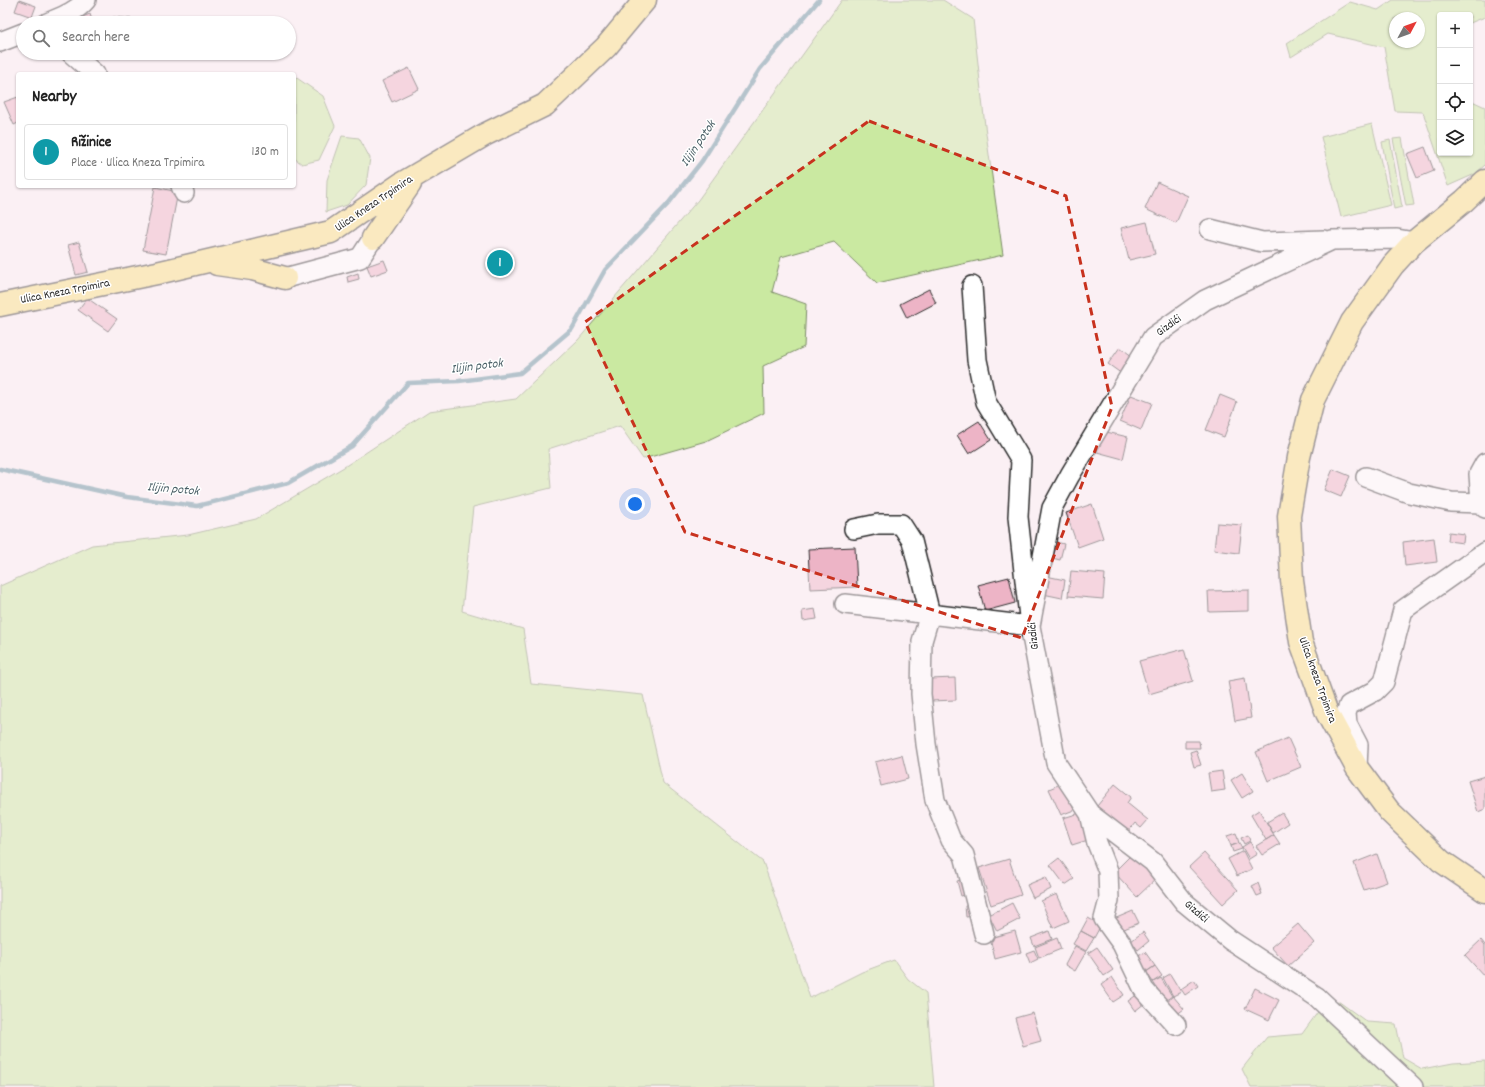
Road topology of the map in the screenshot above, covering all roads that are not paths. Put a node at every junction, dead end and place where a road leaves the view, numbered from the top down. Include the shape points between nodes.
1 (86, 0) edge
2 (645, 0) edge
3 (63, 16) edge
4 (16, 36) edge
5 (0, 42) edge
6 (79, 60) edge
7 (93, 72) edge
8 (416, 175) junction
9 (1485, 181) edge
10 (1210, 229) dead end
11 (373, 238) joint
12 (1332, 240) junction
13 (1414, 242) junction
14 (201, 262) junction
15 (285, 278) joint
16 (972, 286) dead end
17 (0, 305) edge
18 (1485, 463) edge
19 (1366, 477) dead end
20 (1483, 505) edge
21 (854, 530) dead end
22 (1485, 552) edge
23 (845, 604) dead end
24 (930, 614) junction
25 (1030, 626) junction
26 (1357, 768) junction
27 (1090, 814) junction
28 (1485, 891) edge
29 (984, 934) dead end
30 (1176, 1025) dead end
31 (1413, 1087) edge

1 - 3 street via 81,6
2 - 8 main road, Ulica Kneza Trpimira via 606,47 545,104 486,134
4 - 5 street
6 - 7 street
8 - 11 main road
8 - 14 main road, Ulica Kneza Trpimira via 332,232
9 - 13 main road
10 - 12 street via 1262,242
11 - 15 street via 360,258
12 - 13 street, Gizdići via 1397,239
12 - 25 street, Gizdići via 1205,300 1153,338 1052,508
13 - 26 main road, Ulica kneza Trpimira via 1393,265 1352,322 1313,400 1299,457 1289,516 1292,580 1301,642 1327,713
14 - 15 main road via 252,268
14 - 17 main road, Ulica Kneza Trpimira
16 - 25 street via 977,360 986,402 1021,460 1018,517
18 - 20 street via 1479,474
19 - 20 street via 1409,493 1452,502
21 - 24 street via 878,524 901,524 912,541
22 - 26 street via 1404,610 1384,682 1375,691 1350,705 1346,713 1347,724 1358,745
23 - 24 street
24 - 25 street
24 - 29 street via 922,641 921,694 935,800 951,840 964,855
25 - 27 street, Gizdići via 1056,763
26 - 28 main road, Ulica kneza Trpimira via 1389,811 1429,850
27 - 30 street via 1097,843 1108,871 1109,900 1104,919 1122,944 1144,990
27 - 31 street, Gizdići via 1153,862 1184,902 1230,940 1317,997

